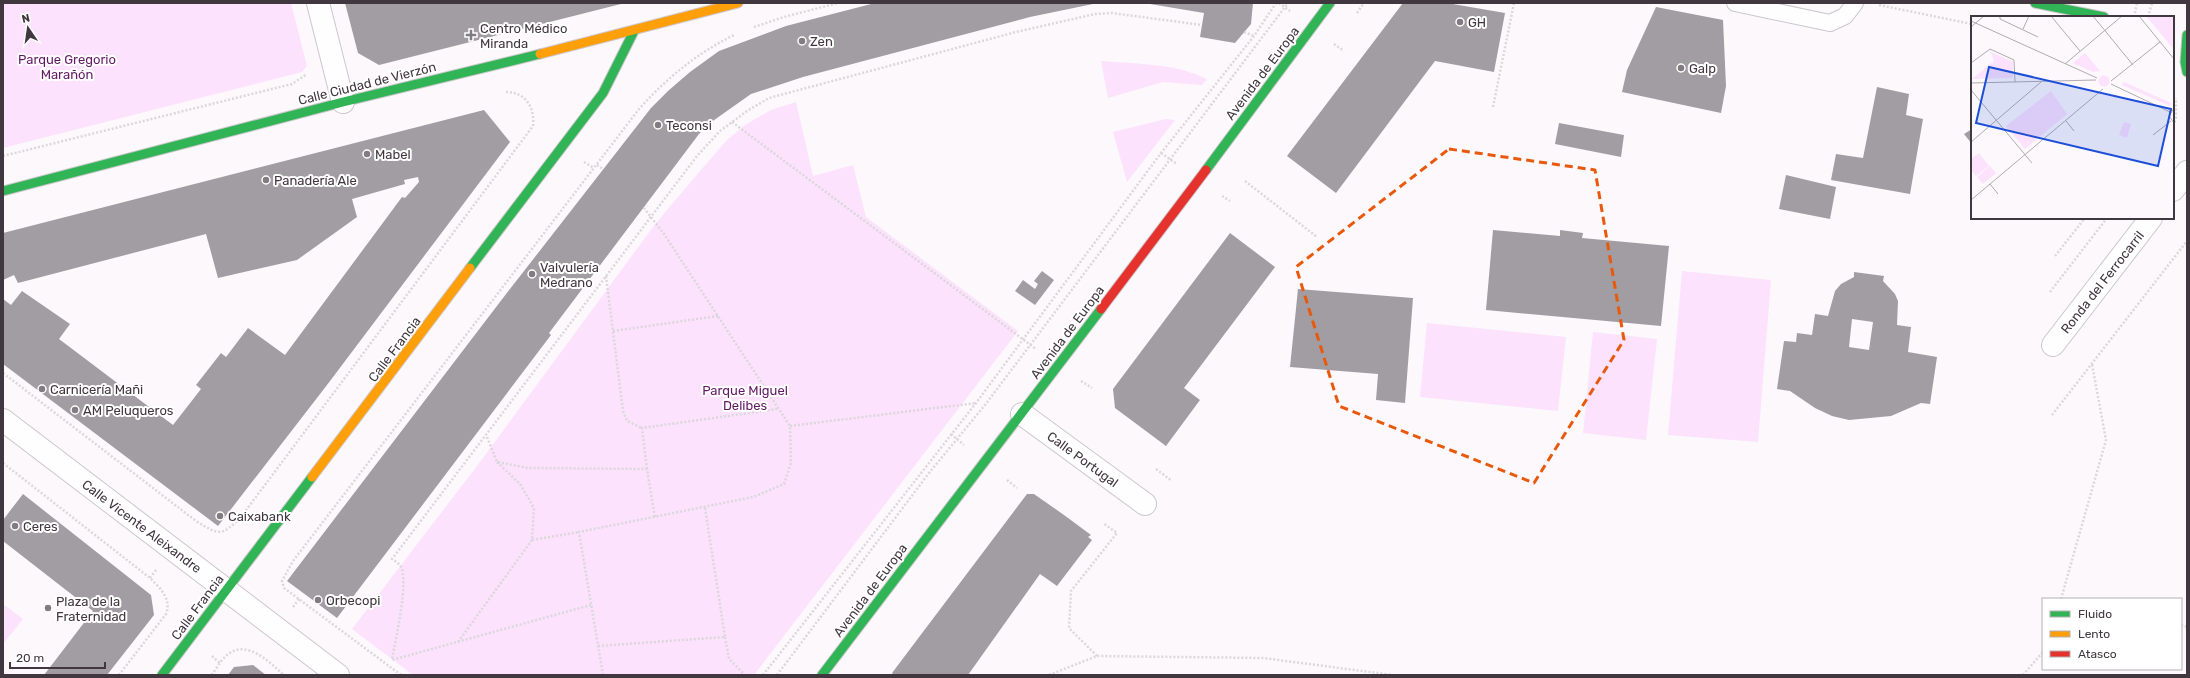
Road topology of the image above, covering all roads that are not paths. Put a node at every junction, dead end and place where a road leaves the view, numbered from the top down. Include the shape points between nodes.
1 (318, 3) edge
2 (738, 3) edge
3 (1330, 3) edge
4 (1735, 3) edge
5 (1855, 3) edge
6 (2035, 3) edge
7 (2099, 16) edge
8 (634, 31) junction
9 (2185, 35) edge
10 (2187, 72) edge
11 (343, 102) junction
12 (2187, 172) edge
13 (2174, 189) edge
14 (3, 191) edge
15 (2150, 219) edge
16 (2053, 345) dead end
17 (1022, 414) junction
18 (3, 420) edge
19 (1145, 504) dead end
20 (226, 590) junction
21 (162, 675) edge
22 (338, 675) edge
23 (822, 675) edge

1 - 11 street
2 - 8 street, Calle Ciudad de Vierzón
3 - 17 street, Avenida de Europa
4 - 5 lane via 1830,23 1845,16
6 - 7 street
8 - 11 street, Calle Ciudad de Vierzón
8 - 20 street, Calle Francia via 603,93
9 - 10 street
11 - 14 street, Calle Ciudad de Vierzón
12 - 13 street
15 - 16 street, Ronda del Ferrocarril
17 - 19 street, Calle Portugal
17 - 23 street, Avenida de Europa
18 - 20 street, Calle Vicente Aleixandre
20 - 21 street, Calle Francia
20 - 22 street, Calle Vicente Aleixandre

